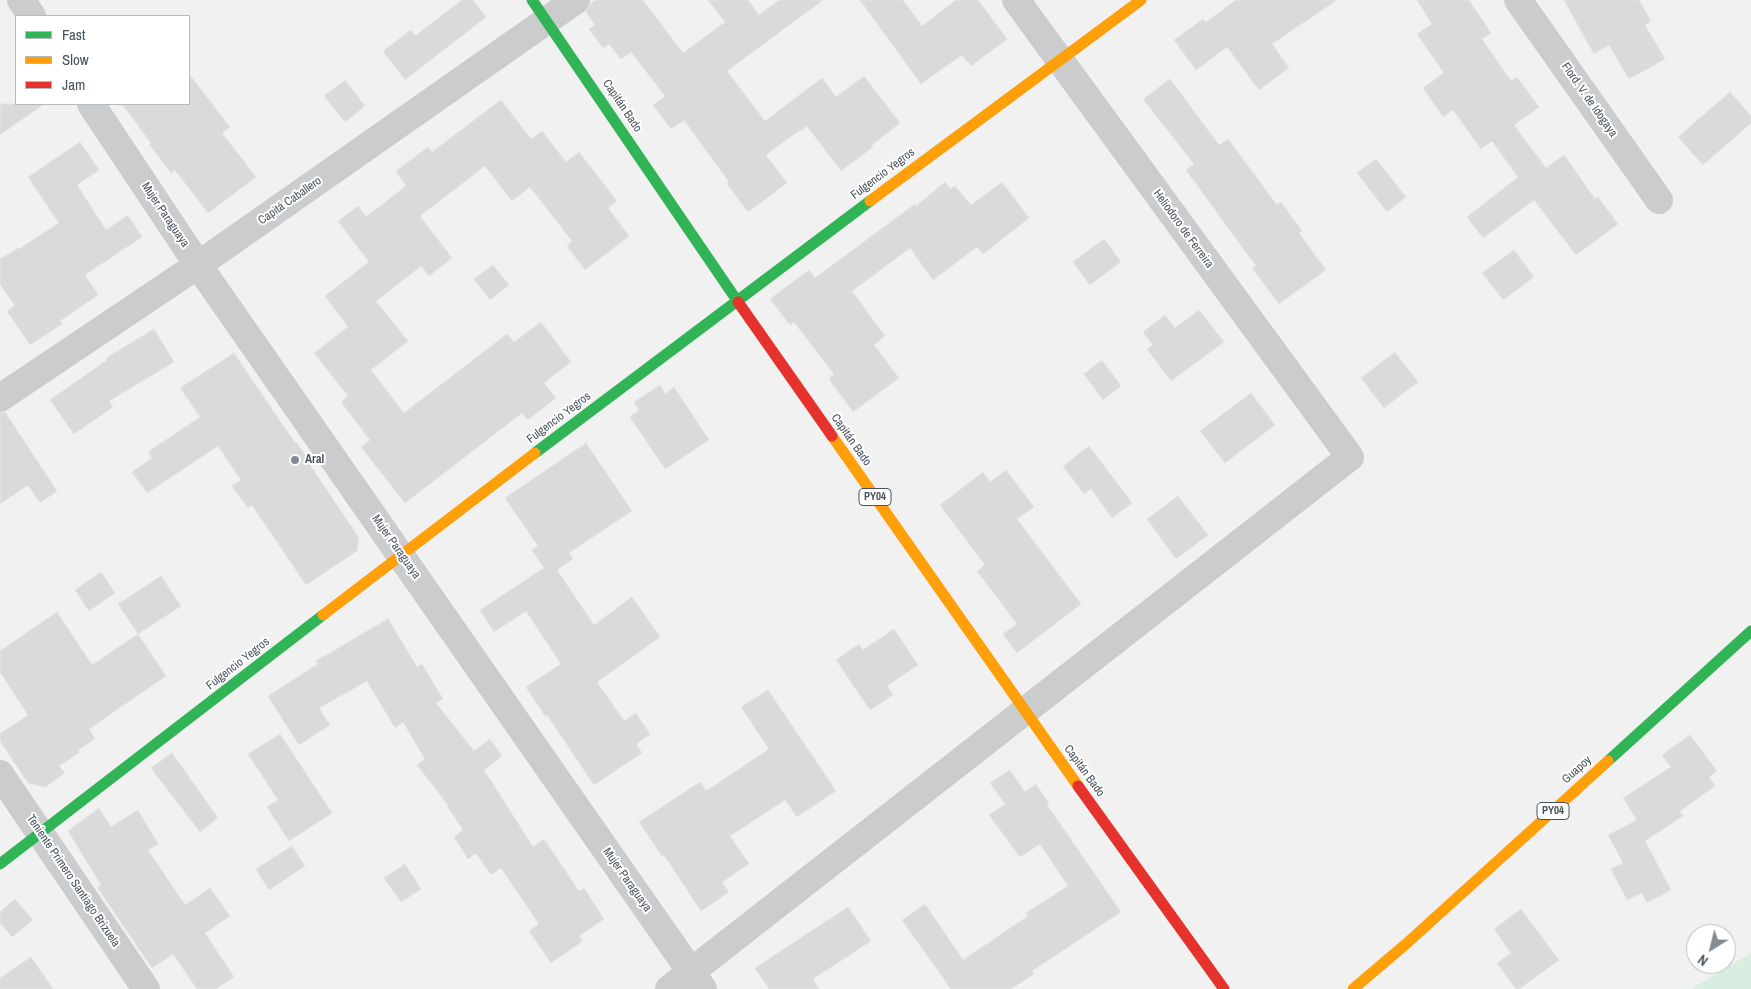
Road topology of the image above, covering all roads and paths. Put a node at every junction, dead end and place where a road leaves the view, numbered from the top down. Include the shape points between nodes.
1 (22, 0) edge
2 (576, 0) edge
3 (1016, 0) edge
4 (1140, 0) edge
5 (1518, 0) edge
6 (540, 11) edge
7 (31, 15) edge
8 (1059, 59) junction
9 (92, 105) edge
10 (1660, 200) dead end
11 (198, 265) junction
12 (737, 300) junction
13 (0, 398) edge
14 (402, 555) junction
15 (1751, 631) edge
16 (1025, 712) junction
17 (0, 774) edge
18 (40, 833) junction
19 (0, 864) edge
20 (697, 981) edge
21 (146, 989) edge
22 (669, 989) edge
23 (1224, 989) edge
24 (1353, 989) edge

1 - 7 street
2 - 6 street, Capitá Caballero
3 - 8 street, Heliodoro de Ferreira
4 - 8 main road, Fulgencio Yegros
5 - 10 street, Flord. V. de Idogaya
6 - 11 street, Capitá Caballero
6 - 12 main road, Capitán Bado / PY04
8 - 12 main road, Fulgencio Yegros
8 - 16 street, Heliodoro de Ferreira via 1350,457
9 - 11 street, Mujer Paraguaya
11 - 13 street, Capitá Caballero
11 - 14 street, Mujer Paraguaya
12 - 14 main road, Fulgencio Yegros
12 - 16 main road, Capitán Bado / PY04
14 - 18 main road, Fulgencio Yegros
14 - 20 street, Mujer Paraguaya
15 - 24 main road, Guapoy / PY04
16 - 20 street
16 - 23 main road, Capitán Bado / PY04
17 - 18 street, Teniente Primero Santiago Brizuela
18 - 19 main road, Fulgencio Yegros
18 - 21 street, Teniente Primero Santiago Brizuela
20 - 22 street

